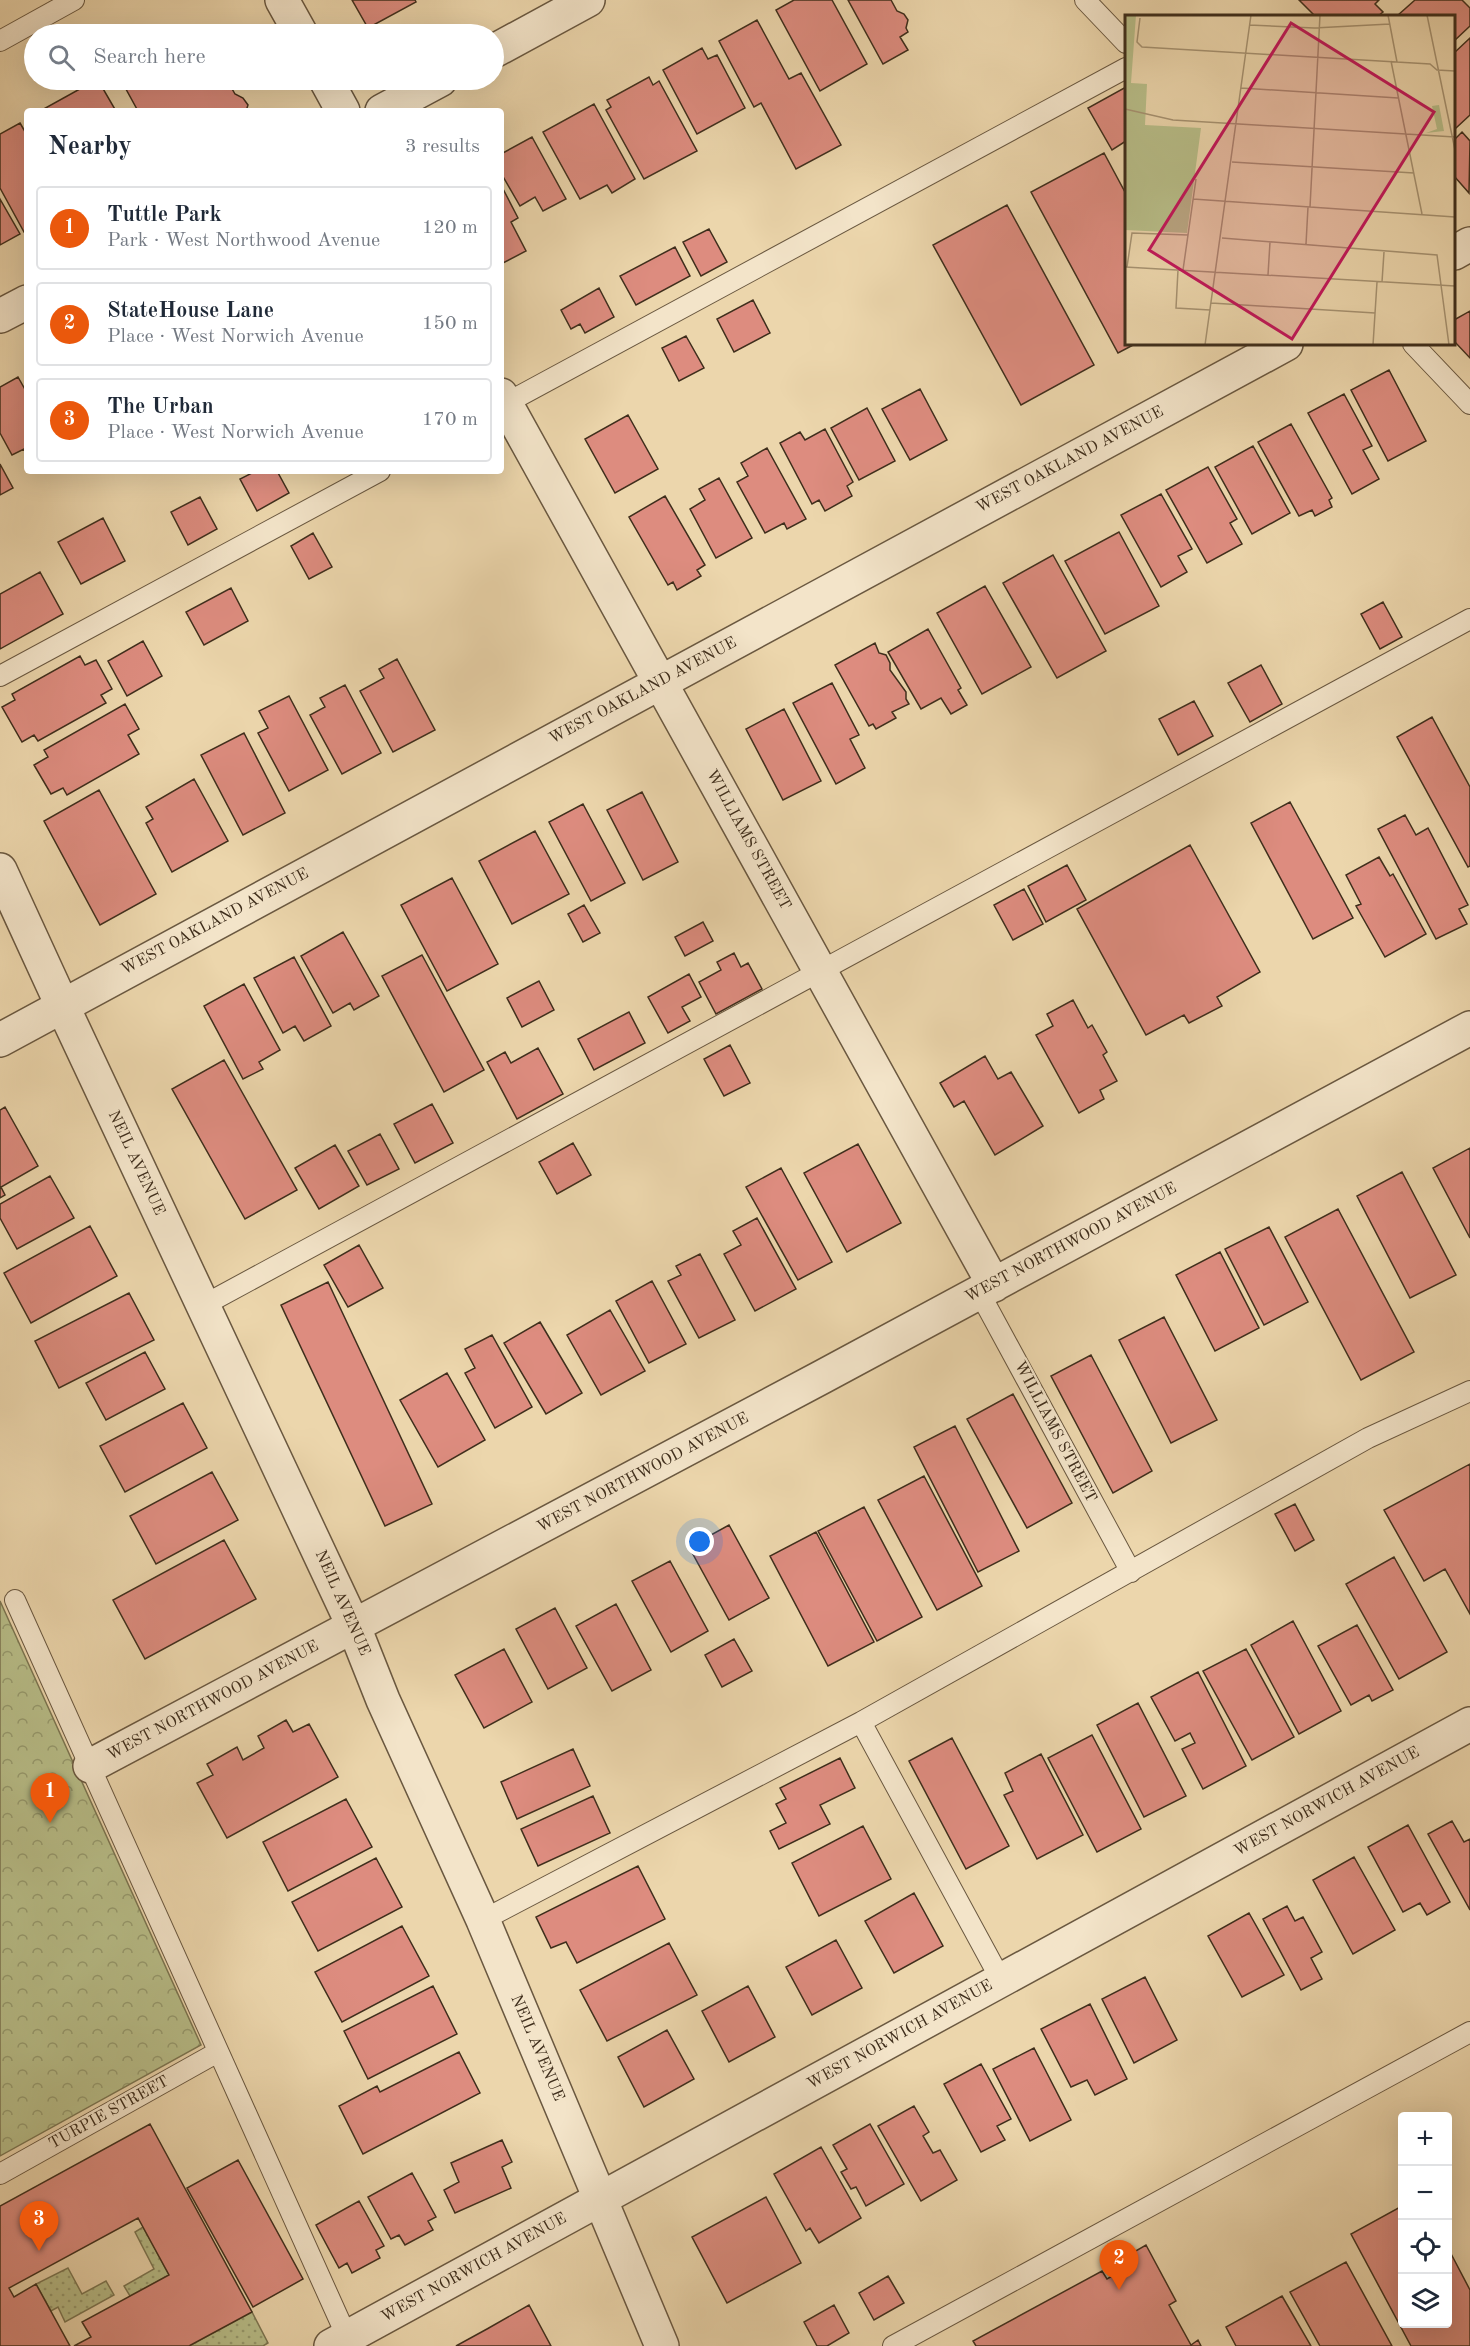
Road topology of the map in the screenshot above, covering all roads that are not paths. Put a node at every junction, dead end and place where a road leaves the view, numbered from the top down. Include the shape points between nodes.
1 (74, 0) edge
2 (282, 0) edge
3 (588, 0) edge
4 (1085, 0) edge
5 (31, 24) edge
6 (295, 24) edge
7 (24, 28) edge
8 (0, 41) edge
9 (1125, 43) edge
10 (504, 46) edge
11 (1125, 70) edge
12 (331, 90) edge
13 (421, 90) edge
14 (341, 108) edge
15 (388, 108) edge
16 (1470, 244) edge
17 (1455, 252) edge
18 (24, 304) edge
19 (0, 316) edge
20 (1284, 345) edge
21 (1414, 345) edge
22 (504, 401) edge
23 (1470, 404) edge
24 (504, 406) edge
25 (374, 474) edge
26 (1470, 619) edge
27 (0, 676) edge
28 (660, 681) junction
29 (0, 870) edge
30 (820, 971) junction
31 (62, 1005) junction
32 (1470, 1028) edge
33 (0, 1040) edge
34 (987, 1288) junction
35 (204, 1305) junction
36 (1470, 1391) edge
37 (1131, 1572) junction
38 (15, 1600) dead end
39 (354, 1627) junction
40 (861, 1722) junction
41 (1470, 1724) edge
42 (90, 1766) junction
43 (483, 1920) junction
44 (1001, 1980) junction
45 (1470, 2032) edge
46 (218, 2052) junction
47 (0, 2174) edge
48 (602, 2198) junction
49 (339, 2342) edge
50 (662, 2346) edge
51 (893, 2346) edge

1 - 5 lane
2 - 6 street
3 - 10 street
4 - 9 lane
7 - 8 lane
11 - 22 lane
12 - 14 street
13 - 15 street
16 - 17 street
18 - 19 street
20 - 28 street, WEST OAKLAND AVENUE
21 - 23 lane
24 - 28 street, WILLIAMS STREET
25 - 27 lane
26 - 30 lane
28 - 30 street, WILLIAMS STREET
28 - 31 street, WEST OAKLAND AVENUE
29 - 31 street, NEIL AVENUE
30 - 34 street, WILLIAMS STREET
30 - 35 lane
31 - 33 street, WEST OAKLAND AVENUE
31 - 35 street, NEIL AVENUE
32 - 34 street, WEST NORTHWOOD AVENUE
34 - 37 lane, WILLIAMS STREET
34 - 39 street, WEST NORTHWOOD AVENUE
35 - 39 street, NEIL AVENUE
36 - 37 lane via 1368,1438
37 - 40 lane
38 - 42 lane
39 - 42 street, WEST NORTHWOOD AVENUE
39 - 43 street, NEIL AVENUE
40 - 43 lane
40 - 44 lane
41 - 44 street, WEST NORWICH AVENUE
42 - 46 lane, WEST NORTHWOOD AVENUE
43 - 48 street, NEIL AVENUE
44 - 48 street, WEST NORWICH AVENUE
45 - 51 lane
46 - 47 lane, TURPIE STREET
46 - 49 lane, WEST NORTHWOOD AVENUE
48 - 49 street, WEST NORWICH AVENUE
48 - 50 street, NEIL AVENUE

